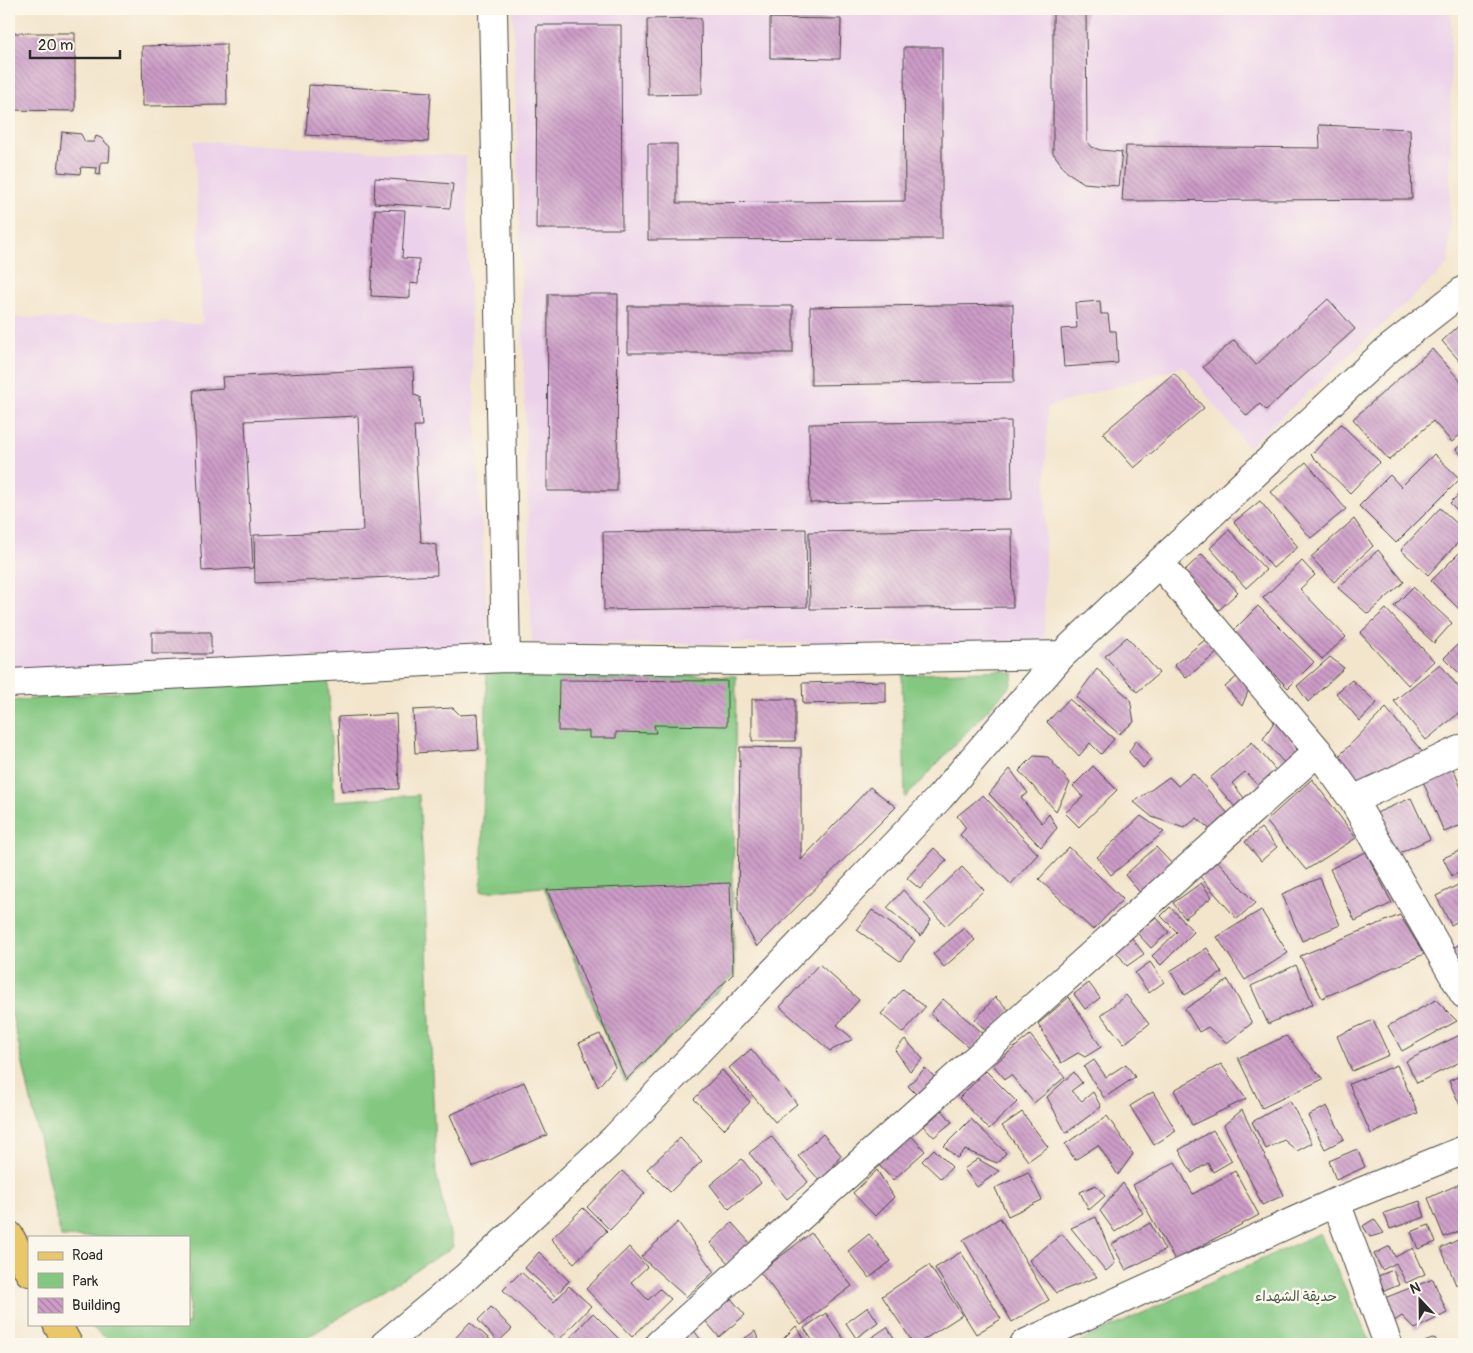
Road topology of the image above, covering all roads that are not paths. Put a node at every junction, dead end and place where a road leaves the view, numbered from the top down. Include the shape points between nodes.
1 (493, 9) edge
2 (1464, 290) edge
3 (1159, 563) junction
4 (1062, 655) junction
5 (506, 658) junction
6 (9, 683) edge
7 (1464, 748) edge
8 (1318, 750) junction
9 (1353, 800) junction
10 (1464, 994) edge
11 (1464, 1150) edge
12 (1336, 1202) junction
13 (9, 1235) edge
14 (28, 1270) edge
15 (58, 1326) edge
16 (68, 1344) edge
17 (384, 1344) edge
18 (659, 1344) edge
19 (1024, 1344) edge
20 (1388, 1344) edge

1 - 5 street
2 - 3 street via 1386,351
3 - 4 street
3 - 8 street
4 - 5 street via 738,661
4 - 17 street via 940,797 614,1139 466,1276
5 - 6 street
7 - 9 street
8 - 9 street
8 - 18 street
9 - 10 street
11 - 12 street
12 - 19 street
12 - 20 street
13 - 14 main road
15 - 16 main road

